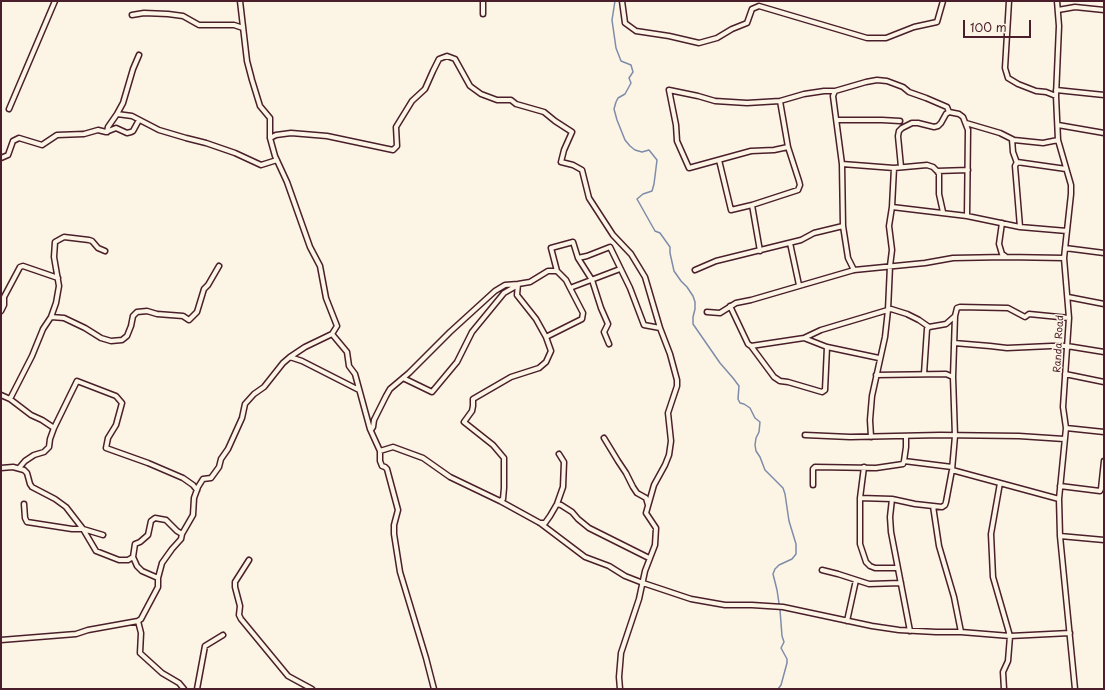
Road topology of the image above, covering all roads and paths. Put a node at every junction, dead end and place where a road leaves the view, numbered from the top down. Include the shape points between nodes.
1 (55, 1) edge
2 (240, 1) edge
3 (483, 1) edge
4 (622, 1) edge
5 (761, 1) edge
6 (943, 1) edge
7 (1009, 1) edge
8 (1057, 1) edge
9 (760, 6) junction
10 (1058, 10) junction
11 (1104, 10) edge
12 (483, 14) dead end
13 (132, 15) dead end
14 (243, 28) junction
15 (139, 55) dead end
16 (1056, 90) junction
17 (835, 91) junction
18 (1104, 95) edge
19 (1056, 96) junction
20 (780, 101) junction
21 (9, 109) dead end
22 (949, 112) junction
23 (116, 114) junction
24 (139, 120) junction
25 (837, 120) junction
26 (900, 121) dead end
27 (966, 123) junction
28 (1058, 125) junction
29 (107, 132) junction
30 (1104, 133) edge
31 (270, 138) junction
32 (1012, 139) junction
33 (1058, 140) junction
34 (788, 146) junction
35 (1, 158) edge
36 (277, 160) junction
37 (719, 160) junction
38 (1017, 163) junction
39 (842, 164) junction
40 (902, 167) junction
41 (894, 168) junction
42 (1066, 169) junction
43 (937, 170) junction
44 (968, 170) junction
45 (752, 205) junction
46 (892, 207) junction
47 (943, 212) junction
48 (968, 216) junction
49 (1002, 223) junction
50 (843, 226) junction
51 (1020, 227) junction
52 (1067, 231) junction
53 (790, 243) junction
54 (1065, 248) junction
55 (105, 251) dead end
56 (760, 251) junction
57 (1104, 253) edge
58 (1006, 257) junction
59 (578, 258) junction
60 (1064, 258) junction
61 (218, 266) dead end
62 (890, 266) junction
63 (620, 269) junction
64 (695, 270) dead end
65 (854, 270) junction
66 (557, 271) junction
67 (58, 278) junction
68 (592, 280) junction
69 (518, 284) junction
70 (799, 285) junction
71 (570, 288) junction
72 (1068, 297) junction
73 (1104, 304) edge
74 (730, 306) junction
75 (888, 310) junction
76 (1, 311) edge
77 (707, 312) dead end
78 (955, 316) junction
79 (51, 317) junction
80 (1069, 318) junction
81 (929, 327) junction
82 (660, 328) junction
83 (332, 334) junction
84 (546, 337) junction
85 (804, 338) junction
86 (954, 343) junction
87 (609, 344) dead end
88 (751, 346) junction
89 (1067, 346) junction
90 (827, 347) junction
91 (1104, 352) edge
92 (290, 357) junction
93 (879, 358) junction
94 (924, 374) junction
95 (1065, 374) junction
96 (876, 375) junction
97 (953, 377) junction
98 (403, 378) junction
99 (1104, 382) edge
100 (359, 390) junction
101 (1, 395) edge
102 (10, 399) junction
103 (54, 428) junction
104 (1066, 428) junction
105 (371, 430) junction
106 (1104, 432) edge
107 (805, 435) dead end
108 (906, 436) junction
109 (955, 436) junction
110 (871, 437) junction
111 (604, 438) dead end
112 (1064, 439) junction
113 (380, 451) junction
114 (559, 454) dead end
115 (904, 461) junction
116 (1104, 461) edge
117 (864, 467) junction
118 (1, 468) edge
119 (19, 468) junction
120 (952, 468) junction
121 (1000, 483) junction
122 (813, 485) dead end
123 (1060, 486) junction
124 (197, 490) junction
125 (1102, 491) edge
126 (860, 498) junction
127 (1059, 499) junction
128 (892, 500) junction
129 (500, 501) junction
130 (24, 504) dead end
131 (557, 504) junction
132 (933, 506) junction
133 (648, 508) junction
134 (73, 517) junction
135 (540, 522) junction
136 (72, 529) junction
137 (83, 529) junction
138 (104, 534) dead end
139 (182, 534) junction
140 (1060, 536) junction
141 (1104, 540) edge
142 (133, 557) junction
143 (649, 558) junction
144 (249, 560) dead end
145 (897, 568) junction
146 (822, 570) dead end
147 (158, 578) junction
148 (856, 580) junction
149 (643, 583) junction
150 (901, 583) junction
151 (138, 621) junction
152 (847, 621) junction
153 (910, 631) junction
154 (961, 632) junction
155 (1070, 633) junction
156 (223, 636) dead end
157 (1010, 636) junction
158 (1, 640) edge
159 (184, 689) edge
160 (197, 689) edge
161 (312, 689) edge
162 (434, 689) edge
163 (620, 689) edge
164 (1004, 689) edge
165 (1075, 689) edge

1 - 21 street
2 - 14 street
3 - 12 street
4 - 9 street via 625,23 636,31 699,43 717,38 747,23 752,9
5 - 9 street
6 - 9 street via 937,22 914,27 886,38 867,38
7 - 19 street via 1005,68 1008,78 1036,91
8 - 10 street, Randa Road
10 - 11 street via 1075,7
10 - 16 street, Randa Road
13 - 14 street via 168,14 183,16 199,25 234,25
14 - 31 street via 252,80 260,106 270,118
15 - 23 street via 123,102
16 - 18 street
16 - 19 street, Randa Road
17 - 20 street via 804,94
17 - 22 street via 866,82 887,81 947,108
17 - 25 street via 833,96
19 - 28 street, Randa Road
20 - 34 street
20 - 37 street via 715,101 669,90 677,141 689,168
22 - 27 street via 959,114
22 - 40 street via 938,126 912,123 899,131
23 - 24 street via 132,116
23 - 29 street
24 - 29 street via 131,132 116,128
24 - 36 street via 159,130 206,143 261,165
25 - 26 street
25 - 39 street
27 - 32 street
27 - 44 street
28 - 30 street
28 - 33 street, Randa Road
29 - 35 street via 98,130 84,134 57,135 42,145 19,138 13,141 8,155
31 - 36 street
31 - 82 street via 291,133 327,136 393,150 397,146 396,127 412,101 425,89 440,59 447,56 455,59 470,86 481,94 498,100 512,100 516,104 544,112 572,132 561,162 582,170 589,198 613,235 631,254 646,277
32 - 33 street via 1043,143
32 - 38 street
33 - 42 street, Randa Road
34 - 37 street via 774,150 751,151
34 - 45 street via 800,181 798,190
36 - 83 street via 310,247 320,266 326,298 337,326
37 - 45 street via 731,210
38 - 42 street
38 - 51 street
39 - 41 street
39 - 50 street
40 - 41 street
40 - 43 street via 927,165
41 - 46 street
42 - 52 street, Randa Road via 1071,185
43 - 44 street
43 - 47 street
44 - 48 street
45 - 56 street
46 - 47 street
46 - 62 street
47 - 48 street
48 - 49 street
49 - 51 street
49 - 58 street via 999,244 1002,254
50 - 53 street via 814,233
50 - 65 street via 848,258
51 - 52 street
52 - 54 street, Randa Road
53 - 56 street
53 - 70 street
54 - 57 street
54 - 60 street, Randa Road
55 - 67 street via 89,240 64,237 59,239 54,247
56 - 64 street via 716,261
58 - 60 street
58 - 62 street via 954,258
59 - 63 street via 610,247
59 - 66 street via 573,242 551,248
59 - 68 street
60 - 72 street, Randa Road
61 - 79 street via 204,289 197,312 189,320 183,316 137,312 133,316 127,336 122,340 111,341 64,318
62 - 65 street
62 - 75 street
63 - 68 street
63 - 82 street via 644,325
65 - 70 street
66 - 69 street via 548,271 536,279
66 - 71 street
67 - 76 street via 20,267 4,297
67 - 79 street via 58,292
68 - 71 street
68 - 87 street via 608,324 604,332
69 - 84 street via 517,295
69 - 98 street via 505,285 495,291
69 - 98 street via 504,293 472,332 458,362 432,392
70 - 74 street
71 - 84 street via 583,313 582,319
72 - 73 street
72 - 80 street, Randa Road
74 - 77 street via 720,313
74 - 88 street
75 - 81 street via 907,314
75 - 85 street via 821,330
75 - 93 street via 885,337
78 - 80 street via 957,308 1008,308 1025,317 1028,314
78 - 81 street via 946,324
78 - 86 street
79 - 102 street
80 - 89 street, Randa Road
81 - 94 street via 926,331
82 - 133 street via 670,354 677,386 668,413 671,441 669,455 654,485
83 - 92 street
83 - 100 street via 347,352 349,366
84 - 129 street via 551,350 546,362 539,368 510,377 473,399 472,411 464,422 494,445 504,458 504,488
85 - 88 street
85 - 90 street
86 - 89 street via 1007,348
86 - 97 street
88 - 90 street via 774,377 780,381 822,392 825,390
89 - 91 street
89 - 95 street, Randa Road
90 - 93 street
92 - 100 street
92 - 124 street via 245,404 242,418 219,466 211,478 203,479
93 - 96 street
94 - 96 street
94 - 97 street via 946,374
95 - 99 street
95 - 104 street, Randa Road via 1063,407
96 - 110 street via 870,420
97 - 109 street
98 - 105 street via 386,396
100 - 105 street
101 - 102 street
102 - 103 street
103 - 119 street via 49,447 25,461
103 - 124 street via 77,381 116,396 122,404 106,448 183,478
104 - 106 street
104 - 112 street, Randa Road
105 - 113 street
107 - 110 street
108 - 109 street
108 - 110 street
108 - 115 street
109 - 112 street
109 - 120 street
111 - 133 street via 637,493 646,498
112 - 123 street, Randa Road
113 - 129 street via 393,447 423,458 450,477
113 - 162 street via 380,461 387,469 398,507 394,534 400,572
114 - 131 street via 564,462 564,478
115 - 117 street via 899,465
115 - 120 street
116 - 125 street
117 - 122 street via 815,467
117 - 126 street
118 - 119 street
119 - 134 street via 27,473 32,487 55,499
120 - 121 street
120 - 132 street via 945,505
121 - 127 street
121 - 157 street via 991,534 993,577
123 - 125 street
123 - 127 street, Randa Road
124 - 139 street via 193,515
126 - 128 street
126 - 145 street via 860,544 866,562 875,568
127 - 140 street, Randa Road
128 - 132 street
128 - 145 street via 890,517
129 - 135 street
130 - 136 street via 27,522
131 - 135 street via 544,523
131 - 143 street via 572,512 589,528
132 - 154 street via 939,546
133 - 143 street via 646,513 657,531 655,545
134 - 136 street
134 - 137 street
135 - 149 street via 585,557
136 - 137 street
137 - 138 street
137 - 142 street via 96,551 119,560
139 - 142 street via 166,520 155,518 151,521 148,534 135,544
139 - 147 street via 162,563
140 - 141 street
140 - 155 street, Randa Road
142 - 147 street via 142,571
143 - 149 street
144 - 161 street via 235,582 240,606 239,615 288,676
145 - 150 street
146 - 148 street
147 - 151 street via 158,587
148 - 150 street via 869,584
148 - 152 street
149 - 152 street via 698,601 725,605 783,607
149 - 163 street via 621,653
150 - 153 street
151 - 158 street via 76,634
151 - 159 street via 142,633 140,654
152 - 153 street
153 - 154 street
154 - 157 street
155 - 157 street
155 - 165 street, Randa Road
156 - 160 street via 205,646
157 - 164 street via 1008,661 1003,672

